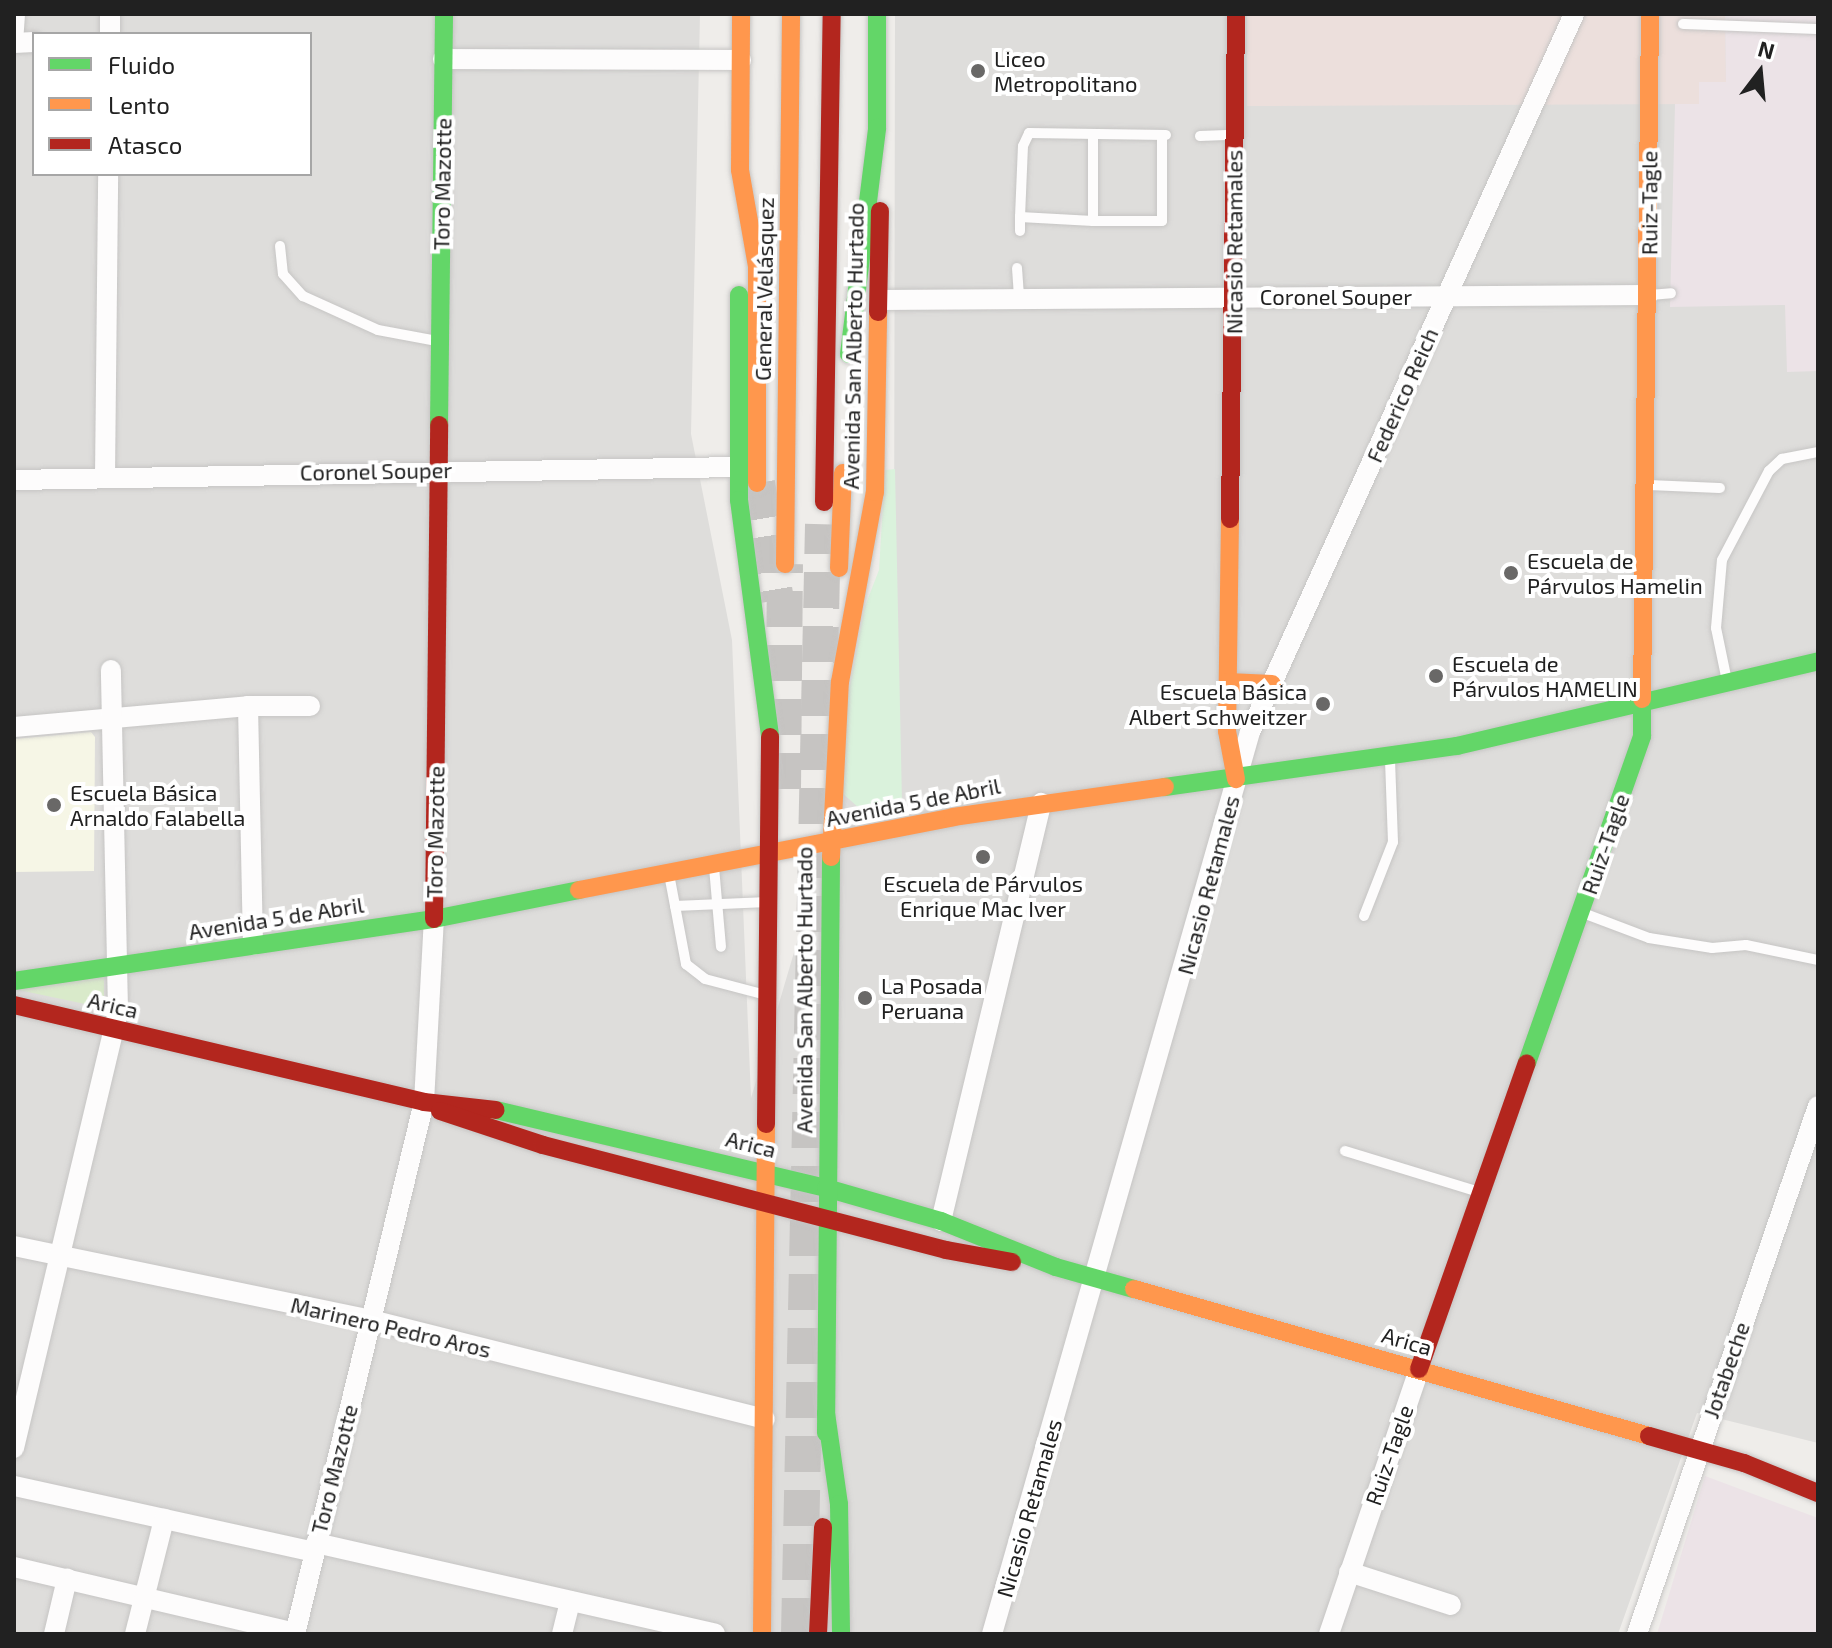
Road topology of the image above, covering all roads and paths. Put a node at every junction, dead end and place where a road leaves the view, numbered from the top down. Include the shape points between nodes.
1 (20, 14) edge
2 (444, 14) edge
3 (741, 14) edge
4 (791, 14) edge
5 (832, 14) edge
6 (877, 14) edge
7 (1236, 14) edge
8 (1574, 14) edge
9 (1650, 14) edge
10 (1683, 24) dead end
11 (1818, 29) edge
12 (22, 42) edge
13 (443, 59) junction
14 (741, 60) junction
15 (877, 128) junction
16 (1093, 134) junction
17 (1235, 135) junction
18 (1200, 136) dead end
19 (740, 170) junction
20 (108, 176) edge
21 (1020, 217) junction
22 (1093, 221) junction
23 (1020, 231) dead end
24 (280, 246) dead end
25 (1017, 268) dead end
26 (1671, 293) dead end
27 (1648, 295) junction
28 (1446, 296) junction
29 (1234, 298) junction
30 (1019, 299) junction
31 (880, 300) junction
32 (439, 341) junction
33 (848, 368) dead end
34 (846, 414) dead end
35 (1818, 452) edge
36 (738, 467) junction
37 (438, 470) junction
38 (105, 477) junction
39 (14, 480) edge
40 (757, 483) tunnel mouth
41 (1646, 485) junction
42 (1720, 488) dead end
43 (824, 502) tunnel mouth
44 (785, 564) tunnel mouth
45 (839, 568) dead end
46 (1818, 661) edge
47 (111, 670) dead end
48 (1228, 682) junction
49 (1272, 684) junction
50 (1728, 686) junction
51 (248, 706) junction
52 (310, 706) dead end
53 (1644, 706) junction
54 (112, 717) junction
55 (14, 727) edge
56 (1389, 757) junction
57 (1236, 779) junction
58 (1041, 803) junction
59 (829, 841) junction
60 (770, 854) junction
61 (714, 865) junction
62 (669, 874) junction
63 (770, 902) junction
64 (717, 903) junction
65 (675, 906) junction
66 (1581, 912) junction
67 (1364, 916) dead end
68 (434, 919) junction
69 (253, 945) junction
70 (721, 947) dead end
71 (1818, 960) edge
72 (119, 966) junction
73 (14, 981) edge
74 (768, 996) junction
75 (18, 1008) edge
76 (114, 1030) junction
77 (424, 1102) junction
78 (1818, 1106) edge
79 (1811, 1146) edge
80 (1345, 1151) dead end
81 (765, 1172) junction
82 (826, 1188) junction
83 (1481, 1193) junction
84 (765, 1202) junction
85 (826, 1217) junction
86 (941, 1221) junction
87 (14, 1246) edge
88 (60, 1256) junction
89 (1056, 1267) junction
90 (1095, 1278) junction
91 (371, 1320) junction
92 (1419, 1369) junction
93 (826, 1413) junction
94 (765, 1419) junction
95 (14, 1448) edge
96 (1698, 1450) junction
97 (1744, 1463) junction
98 (1818, 1471) edge
99 (14, 1486) edge
100 (1818, 1493) edge
101 (164, 1519) junction
102 (315, 1548) junction
103 (14, 1567) edge
104 (1349, 1572) junction
105 (67, 1579) junction
106 (145, 1597) junction
107 (570, 1601) junction
108 (1451, 1605) dead end
109 (218, 1624) edge
110 (295, 1633) edge
111 (54, 1634) edge
112 (135, 1634) edge
113 (562, 1634) edge
114 (715, 1634) edge
115 (762, 1634) edge
116 (818, 1634) edge
117 (841, 1634) edge
118 (992, 1634) edge
119 (1329, 1634) edge
120 (1637, 1634) edge

1 - 12 lane
2 - 13 main road, Toro Mazotte
3 - 14 main road, Avenida San Alberto Hurtado
4 - 44 main road, General Velásquez
5 - 43 main road
6 - 15 main road, Avenida San Alberto Hurtado
7 - 17 main road, Nicasio Retamales
8 - 28 street, Federico Reich
9 - 27 main road, Ruiz-Tagle
10 - 11 lane
13 - 14 street
13 - 32 main road, Toro Mazotte
14 - 19 main road, Avenida San Alberto Hurtado
15 - 31 main road, Avenida San Alberto Hurtado
15 - 33 main road
16 - 21 lane via 1029,133 1023,146
16 - 22 lane
16 - 22 lane via 1164,135 1162,221
17 - 18 lane
17 - 29 main road, Nicasio Retamales
19 - 36 main road, Avenida San Alberto Hurtado
19 - 40 main road via 757,266
20 - 38 street
21 - 22 lane
21 - 23 lane
24 - 32 lane via 283,274 303,296 378,330
25 - 30 lane
26 - 27 lane
27 - 28 street, Coronel Souper
27 - 41 main road, Ruiz-Tagle
28 - 29 street, Coronel Souper
28 - 49 street, Federico Reich
29 - 30 street, Coronel Souper
29 - 48 main road, Nicasio Retamales
30 - 31 street, Coronel Souper
31 - 59 main road, Avenida San Alberto Hurtado via 872,522 837,704
32 - 37 main road, Toro Mazotte
34 - 45 main road
35 - 50 lane via 1782,459 1769,471 1722,560 1716,628
36 - 37 street, Coronel Souper
36 - 60 main road, Avenida San Alberto Hurtado via 743,537 768,680
37 - 38 street, Coronel Souper
37 - 68 main road, Toro Mazotte
38 - 39 street, Coronel Souper
41 - 42 lane
41 - 53 main road, Ruiz-Tagle
46 - 50 main road, Avenida 5 de Abril
47 - 54 street
48 - 49 main road
48 - 57 main road, Nicasio Retamales via 1228,743
49 - 57 street, Federico Reich
50 - 53 main road, Avenida 5 de Abril
51 - 52 street
51 - 54 street
51 - 69 street
53 - 56 main road, Avenida 5 de Abril
53 - 66 main road, Ruiz-Tagle via 1639,745
54 - 55 street
54 - 72 street
56 - 57 main road, Avenida 5 de Abril
56 - 67 lane via 1393,842
57 - 58 main road, Avenida 5 de Abril
57 - 90 street, Nicasio Retamales
58 - 59 main road, Avenida 5 de Abril
58 - 86 street
59 - 60 main road, Avenida 5 de Abril
59 - 82 main road, Avenida San Alberto Hurtado
60 - 61 main road, Avenida 5 de Abril
60 - 63 main road, Avenida San Alberto Hurtado
61 - 62 main road, Avenida 5 de Abril
61 - 64 lane
62 - 65 lane
62 - 68 main road, Avenida 5 de Abril
63 - 64 lane
63 - 74 main road, Avenida San Alberto Hurtado
64 - 65 lane
64 - 70 lane
65 - 74 lane via 686,964 705,979 725,978
66 - 71 lane via 1649,938 1712,948 1746,945
66 - 83 main road, Ruiz-Tagle
68 - 69 main road, Avenida 5 de Abril
68 - 77 street, Toro Mazotte
69 - 72 main road, Avenida 5 de Abril
72 - 73 main road, Avenida 5 de Abril
72 - 76 street
74 - 81 main road, Avenida San Alberto Hurtado
75 - 76 main road, Arica
76 - 77 main road, Arica
76 - 88 street
77 - 81 main road, Arica via 520,1113
77 - 84 main road, Arica via 487,1129
77 - 91 street, Toro Mazotte
78 - 79 street, Jotabeche
79 - 96 street, Jotabeche
80 - 83 lane
81 - 82 main road, Arica
81 - 84 main road, Avenida San Alberto Hurtado
82 - 85 main road, Avenida San Alberto Hurtado
82 - 86 main road, Arica
83 - 92 main road, Ruiz-Tagle
84 - 85 main road, Arica
84 - 94 main road, Avenida San Alberto Hurtado
85 - 89 main road, Arica via 946,1250
85 - 93 main road, Avenida San Alberto Hurtado
86 - 89 main road, Arica
87 - 88 street, Marinero Pedro Aros
88 - 91 street, Marinero Pedro Aros
88 - 95 street
89 - 90 main road, Arica
90 - 92 main road, Arica
90 - 118 street, Nicasio Retamales
91 - 94 street, Marinero Pedro Aros
91 - 102 street, Toro Mazotte
92 - 96 main road, Arica
92 - 104 street, Ruiz-Tagle
93 - 116 main road, Avenida San Alberto Hurtado
93 - 117 main road via 839,1504
94 - 115 main road, Avenida San Alberto Hurtado
96 - 97 main road, Arica
96 - 120 street, Jotabeche
97 - 98 main road, Arica
97 - 100 main road, Arica
99 - 101 street
101 - 102 street
101 - 106 street
102 - 107 street
102 - 110 street, Toro Mazotte
103 - 105 street
104 - 108 street
104 - 119 street, Ruiz-Tagle
105 - 106 street
105 - 111 street
106 - 109 street
106 - 112 street
107 - 113 street
107 - 114 street
109 - 110 street

